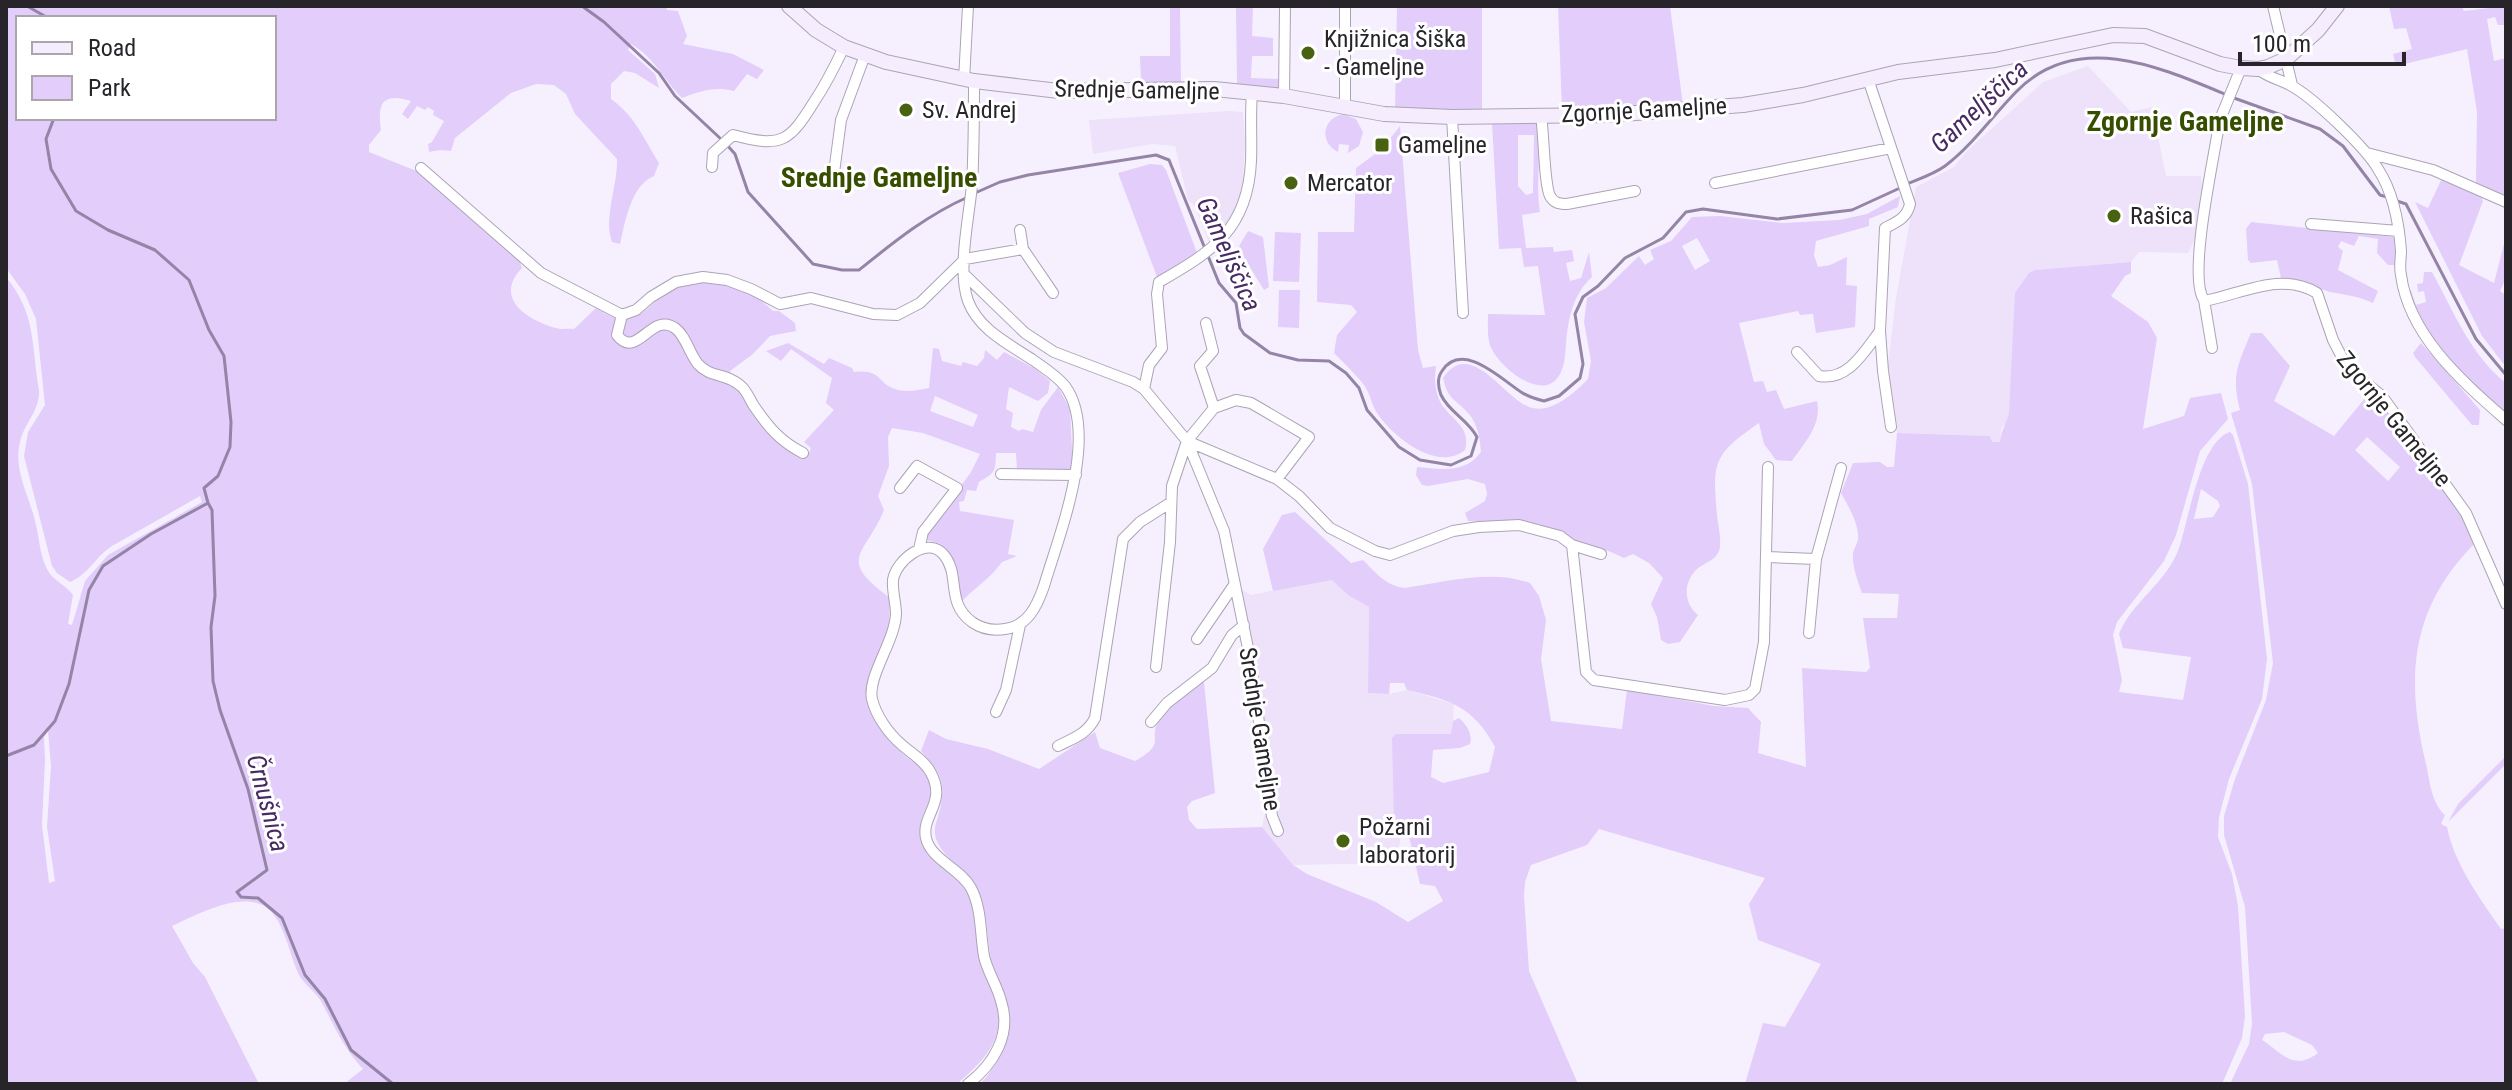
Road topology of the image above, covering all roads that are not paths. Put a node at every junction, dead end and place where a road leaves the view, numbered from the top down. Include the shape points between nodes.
1 (789, 6) edge
2 (968, 6) edge
3 (1285, 6) edge
4 (1345, 6) edge
5 (2273, 6) edge
6 (2337, 6) edge
7 (844, 47) junction
8 (865, 55) junction
9 (2286, 59) junction
10 (2241, 68) junction
11 (2258, 69) junction
12 (1868, 79) junction
13 (969, 80) junction
14 (2292, 85) junction
15 (1252, 93) junction
16 (1284, 96) junction
17 (1345, 107) junction
18 (1541, 116) junction
19 (1452, 117) junction
20 (1891, 148) junction
21 (2367, 153) junction
22 (712, 167) dead end
23 (421, 168) dead end
24 (833, 180) dead end
25 (1715, 183) dead end
26 (1635, 191) dead end
27 (2506, 202) edge
28 (2311, 224) dead end
29 (1020, 230) dead end
30 (2399, 231) junction
31 (1023, 249) junction
32 (965, 259) junction
33 (964, 274) junction
34 (1053, 293) dead end
35 (2204, 300) junction
36 (1463, 313) dead end
37 (622, 315) junction
38 (1206, 323) dead end
39 (1880, 331) junction
40 (2212, 348) dead end
41 (1797, 352) dead end
42 (1144, 389) junction
43 (1214, 408) junction
44 (2506, 420) edge
45 (1891, 427) dead end
46 (1187, 441) junction
47 (803, 453) dead end
48 (1768, 467) dead end
49 (1841, 468) dead end
50 (1001, 474) dead end
51 (1076, 475) junction
52 (1277, 479) junction
53 (900, 488) dead end
54 (1170, 503) junction
55 (1572, 545) junction
56 (919, 549) junction
57 (1601, 554) dead end
58 (1768, 557) junction
59 (1816, 559) junction
60 (1234, 585) junction
61 (2506, 604) edge
62 (1020, 625) junction
63 (1244, 625) junction
64 (1809, 633) dead end
65 (1197, 639) dead end
66 (1156, 667) dead end
67 (996, 712) dead end
68 (1151, 722) dead end
69 (1058, 746) dead end
70 (1278, 831) dead end
71 (968, 1084) edge

1 - 7 street, Srednje Gameljne
2 - 13 street
3 - 16 street
4 - 17 street
5 - 9 street
6 - 9 street, Zgornje Gameljne
7 - 8 street, Srednje Gameljne
7 - 22 street via 793,133 764,141 730,137 713,153
8 - 13 street, Srednje Gameljne
8 - 24 street via 841,120
9 - 11 street, Zgornje Gameljne
9 - 14 street
10 - 11 street, Zgornje Gameljne
10 - 12 street, Zgornje Gameljne via 2126,34
10 - 35 street via 2221,117 2198,263
11 - 14 street, Zgornje Gameljne
12 - 18 street, Zgornje Gameljne via 1743,105
12 - 20 street
13 - 15 street, Srednje Gameljne via 1059,91
13 - 32 street via 972,186
14 - 21 street, Zgornje Gameljne
15 - 16 street, Srednje Gameljne
15 - 42 street, Srednje Gameljne via 1244,205 1214,246 1159,282 1162,348 1149,365
16 - 17 street, Srednje Gameljne
17 - 19 street, Srednje Gameljne
18 - 19 street, Srednje Gameljne
18 - 26 street, Zgornje Gameljne via 1551,199 1567,204
19 - 36 street
20 - 25 street
20 - 39 street via 1908,195 1908,212 1885,228
21 - 27 street, Zgornje Gameljne via 2445,174
21 - 30 street, Zgornje Gameljne via 2387,187
23 - 37 street via 541,273
28 - 30 street
29 - 31 street
30 - 44 street, Zgornje Gameljne via 2400,273 2411,313 2440,354
31 - 32 street
31 - 34 street
32 - 33 street
32 - 37 street via 920,303 897,315 811,298 780,304 727,280 703,277 676,282
33 - 42 street, Srednje Gameljne via 1025,333 1054,352
33 - 51 street via 973,313 1066,388 1078,430
35 - 40 street
35 - 61 street, Zgornje Gameljne via 2278,282 2317,293 2347,367 2387,402 2466,513
37 - 47 street via 617,335 630,344 659,325 678,330 709,375 730,378 743,387 782,442
38 - 43 street via 1213,351 1200,366
39 - 41 street via 1844,373 1830,377 1819,376
39 - 45 street
42 - 46 street, Srednje Gameljne
43 - 46 street
43 - 52 street via 1236,400 1251,403 1309,437
46 - 52 street, Srednje Gameljne
46 - 54 street
46 - 60 street, Srednje Gameljne via 1224,531
48 - 58 street
49 - 59 street
50 - 51 street
51 - 62 street via 1041,596
52 - 55 street, Srednje Gameljne via 1330,528 1390,555 1479,527 1519,525 1560,536
53 - 56 street via 917,466 957,488 923,532
54 - 66 street
54 - 69 street via 1123,539 1095,718 1083,734
55 - 57 street, Srednje Gameljne
55 - 58 street via 1586,672 1594,680 1725,700 1749,695 1759,676
56 - 62 street via 934,548 948,560 955,601 970,621 991,630
56 - 71 street via 893,577 896,615 872,681 872,697 897,742 933,776 938,796 925,827 926,841 971,887 985,959 1002,1002 999,1049
58 - 59 street
59 - 64 street
60 - 63 street, Srednje Gameljne
60 - 65 street, Srednje Gameljne
62 - 67 street
63 - 68 street, Srednje Gameljne via 1212,668
63 - 70 street, Srednje Gameljne

